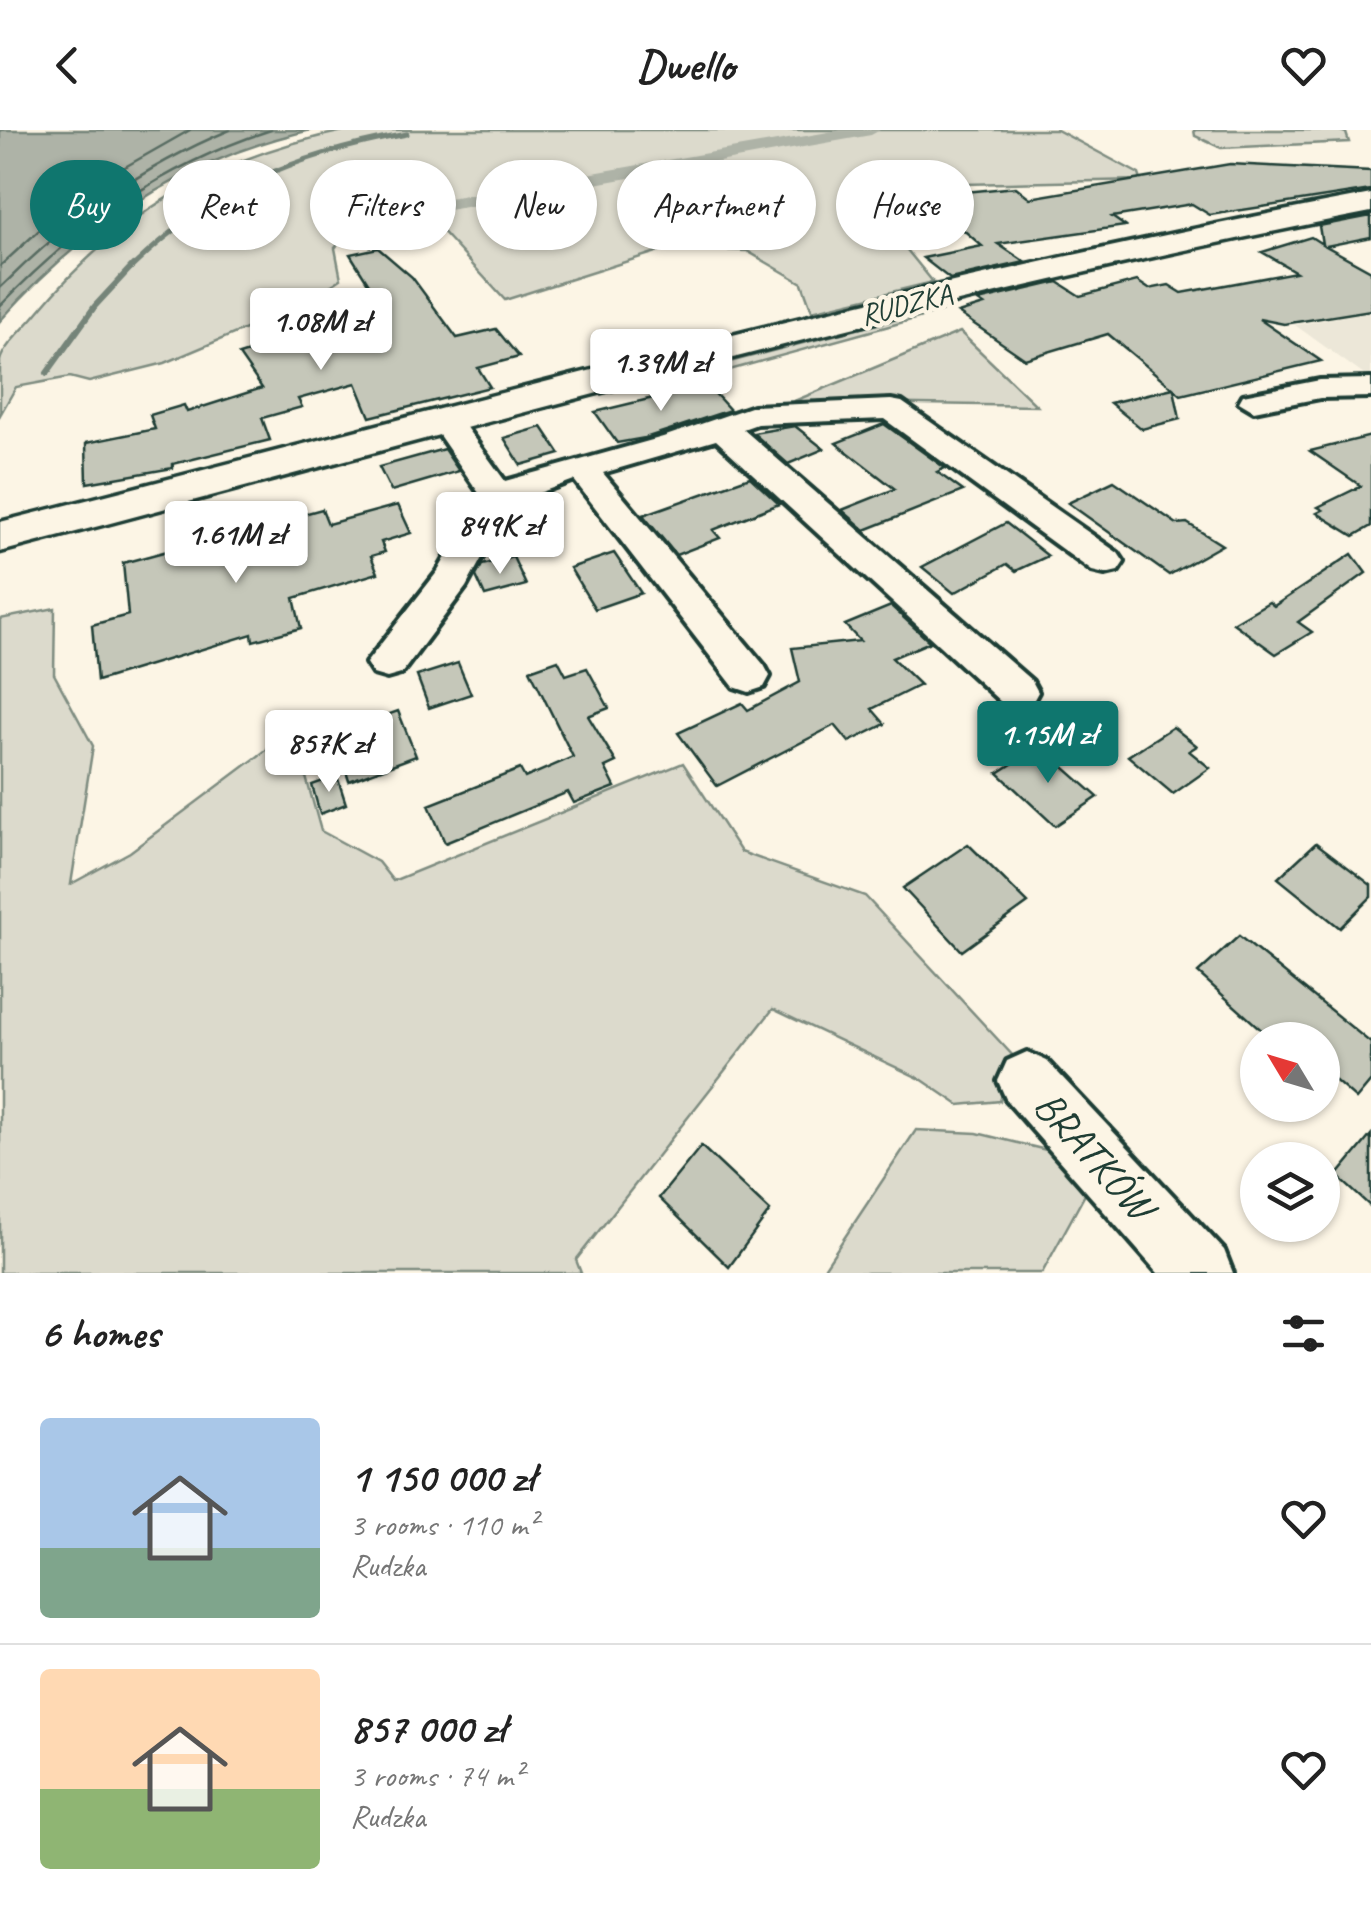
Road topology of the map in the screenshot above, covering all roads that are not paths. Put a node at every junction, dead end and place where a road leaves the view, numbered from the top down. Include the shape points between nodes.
1 (1371, 203) edge
2 (1371, 388) edge
3 (1254, 402) dead end
4 (446, 422) junction
5 (720, 426) junction
6 (582, 470) junction
7 (498, 496) junction
8 (0, 537) edge
9 (1104, 562) dead end
10 (386, 663) dead end
11 (749, 676) dead end
12 (1017, 692) dead end
13 (1028, 1080) dead end
14 (1201, 1273) edge

1 - 4 main road, RUDZKA via 1053,267
2 - 3 street via 1320,389
4 - 7 street
4 - 8 main road, RUDZKA
5 - 6 street
5 - 9 street via 780,411 891,408
5 - 12 street
6 - 7 street
6 - 11 street
7 - 10 street via 453,578
13 - 14 street, BRATKÓW

